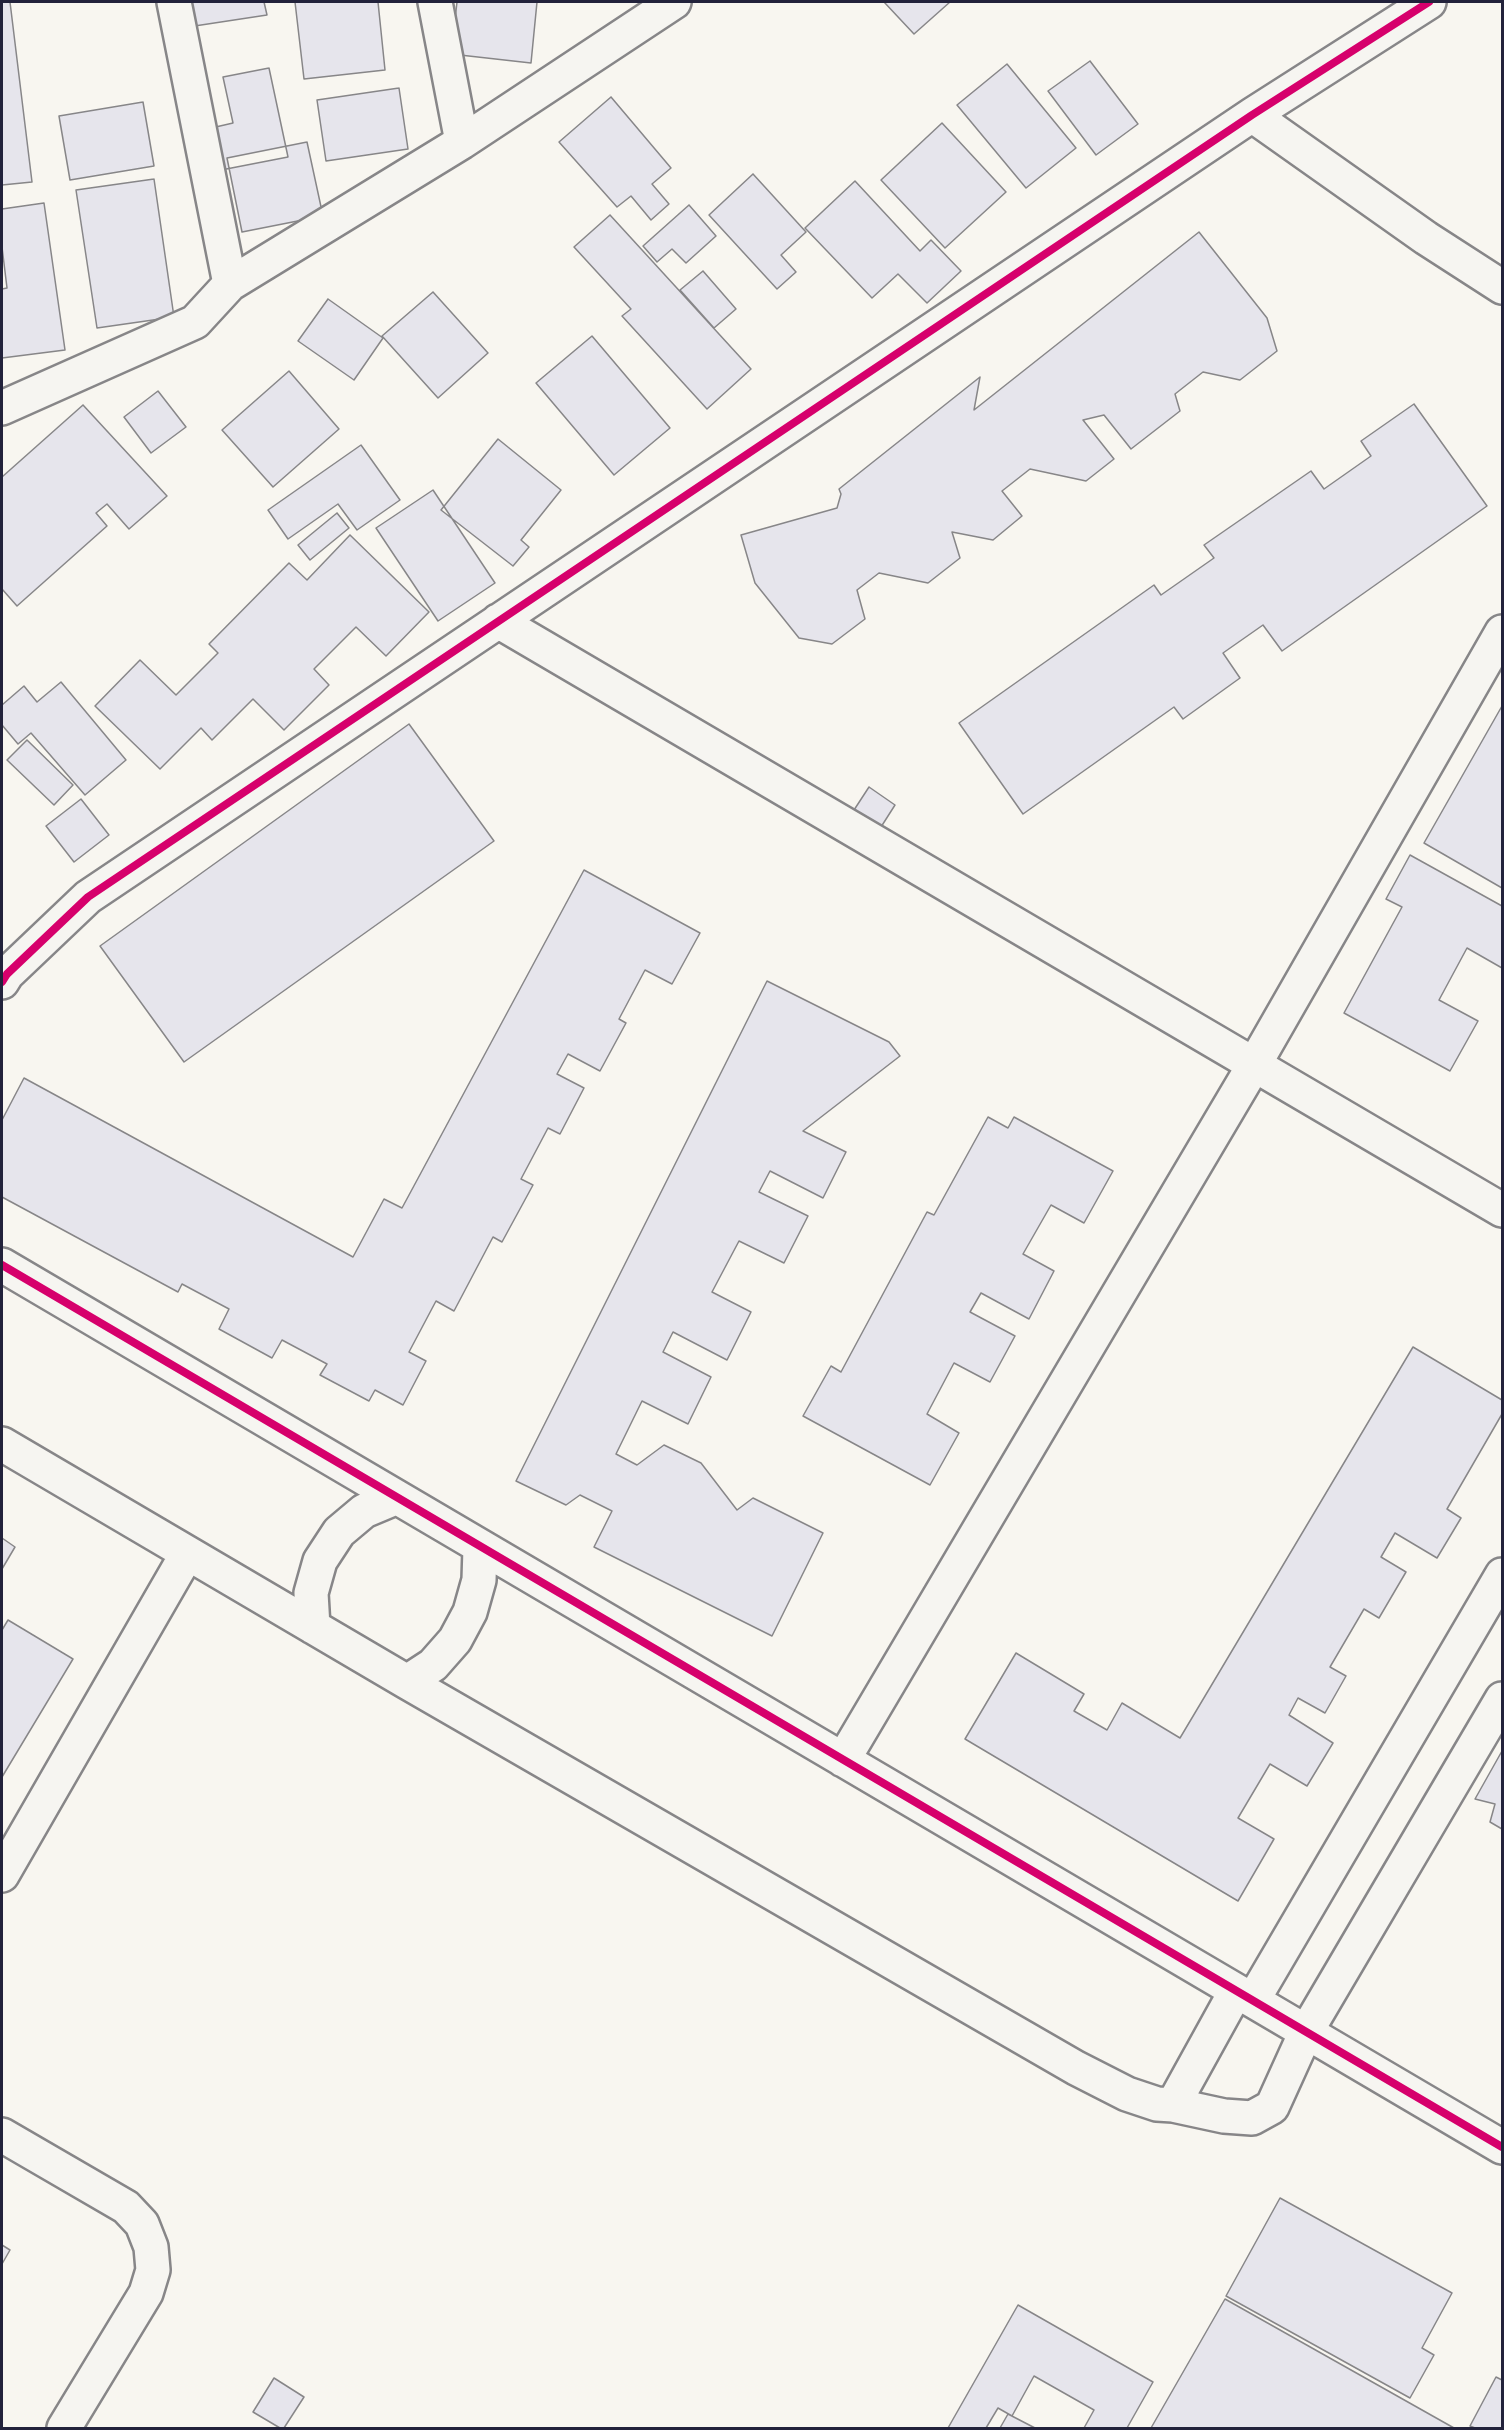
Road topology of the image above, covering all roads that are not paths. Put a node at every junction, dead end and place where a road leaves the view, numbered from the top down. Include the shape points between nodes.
1 (174, 2) edge
2 (435, 2) edge
3 (674, 2) edge
4 (1429, 2) edge
5 (1252, 115) junction
6 (462, 142) junction
7 (230, 284) junction
8 (1503, 287) edge
9 (2, 408) edge
10 (498, 621) junction
11 (1503, 632) edge
12 (2, 982) edge
13 (1254, 1065) junction
14 (1503, 1210) edge
15 (2, 1265) edge
16 (2, 1444) edge
17 (395, 1498) junction
18 (480, 1548) junction
19 (187, 1554) junction
20 (1503, 1575) edge
21 (313, 1627) junction
22 (407, 1682) junction
23 (1503, 1699) edge
24 (843, 1760) junction
25 (2, 1875) edge
26 (1244, 1996) junction
27 (1306, 2032) junction
28 (1173, 2104) junction
29 (2, 2135) edge
30 (1503, 2147) edge
31 (64, 2428) edge

1 - 7 street
2 - 6 street
3 - 6 street
4 - 5 street
5 - 8 street via 1426,238
5 - 10 street
6 - 7 street
7 - 9 street via 195,322
10 - 12 street via 88,897
10 - 13 street
11 - 13 street
13 - 14 street
13 - 24 street
15 - 17 street
16 - 19 street
17 - 18 street
17 - 21 street via 364,1511 339,1532 321,1561 312,1593
18 - 22 street via 479,1580 471,1612 455,1640 433,1665
18 - 24 street
19 - 21 street
19 - 25 street
20 - 26 street
21 - 22 street
22 - 28 street via 1076,2068 1127,2094 1156,2104
23 - 27 street
24 - 26 street
26 - 27 street
26 - 28 street
27 - 28 street via 1272,2107 1252,2118
27 - 30 street
29 - 31 street via 126,2207 142,2224 151,2247 153,2270 146,2293

